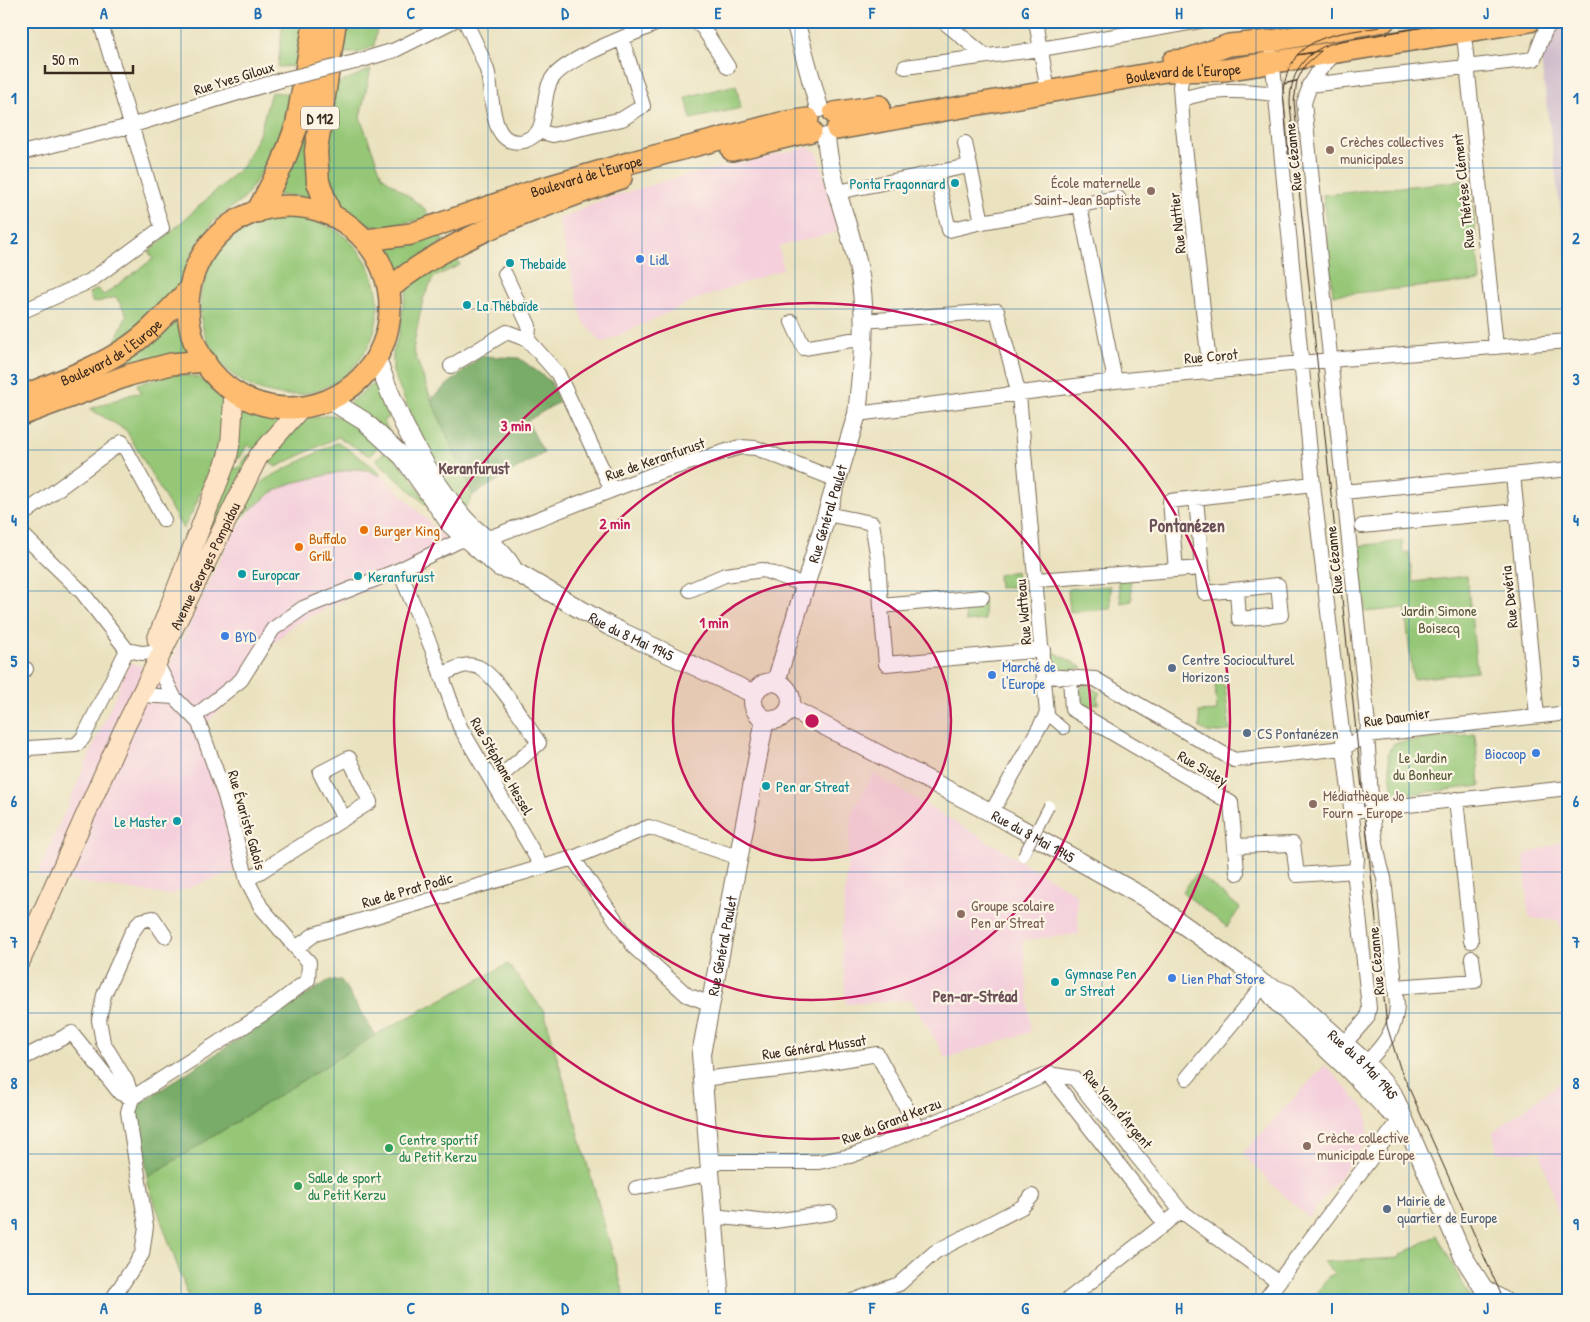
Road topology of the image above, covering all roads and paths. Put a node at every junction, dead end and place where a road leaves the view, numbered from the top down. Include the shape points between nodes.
1 (100, 21) edge
2 (315, 21) edge
3 (335, 21) edge
4 (452, 21) edge
5 (465, 21) edge
6 (662, 21) edge
7 (695, 21) edge
8 (795, 21) edge
9 (943, 21) edge
10 (1036, 21) edge
11 (1200, 21) edge
12 (1530, 21) edge
13 (1552, 21) edge
14 (1378, 22) edge
15 (1462, 32) junction
16 (622, 39) junction
17 (1271, 41) junction
18 (1041, 49) junction
19 (1336, 53) junction
20 (984, 55) junction
21 (1272, 62) junction
22 (904, 66) dead end
23 (728, 67) dead end
24 (1466, 68) junction
25 (1183, 70) junction
26 (1309, 85) junction
27 (1047, 86) junction
28 (1275, 94) junction
29 (1181, 100) junction
30 (822, 123) junction
31 (130, 126) junction
32 (538, 131) junction
33 (965, 143) dead end
34 (21, 153) edge
35 (970, 166) junction
36 (936, 174) junction
37 (837, 192) junction
38 (1118, 198) dead end
39 (1080, 206) junction
40 (258, 211) junction
41 (330, 214) junction
42 (982, 222) junction
43 (367, 240) junction
44 (504, 274) dead end
45 (390, 288) junction
46 (189, 290) junction
47 (21, 312) edge
48 (863, 321) junction
49 (792, 322) dead end
50 (528, 340) junction
51 (862, 341) junction
52 (1569, 341) edge
53 (1496, 347) junction
54 (377, 359) junction
55 (1330, 360) junction
56 (205, 362) junction
57 (1302, 364) junction
58 (450, 366) dead end
59 (1210, 372) junction
60 (1114, 382) junction
61 (234, 391) junction
62 (1019, 395) junction
63 (21, 397) edge
64 (330, 400) junction
65 (300, 408) junction
66 (857, 414) junction
67 (21, 415) edge
68 (1569, 469) edge
69 (1514, 475) junction
70 (837, 480) junction
71 (1313, 484) junction
72 (612, 490) junction
73 (1344, 492) junction
74 (1196, 498) junction
75 (1517, 511) junction
76 (826, 514) junction
77 (21, 516) edge
78 (164, 520) dead end
79 (1362, 526) dead end
80 (21, 533) edge
81 (465, 538) junction
82 (484, 538) junction
83 (1202, 568) junction
84 (399, 570) junction
85 (1176, 570) junction
86 (514, 571) junction
87 (1036, 580) junction
88 (805, 585) junction
89 (690, 590) dead end
90 (1236, 590) dead end
91 (982, 597) dead end
92 (881, 606) junction
93 (127, 650) junction
94 (1043, 650) junction
95 (155, 658) junction
96 (441, 675) junction
97 (1044, 676) junction
98 (1070, 677) junction
99 (776, 682) junction
100 (754, 694) junction
101 (141, 695) junction
102 (174, 696) junction
103 (790, 708) junction
104 (1569, 713) edge
105 (1047, 714) junction
106 (194, 716) junction
107 (1537, 716) junction
108 (765, 719) junction
109 (1064, 729) dead end
110 (122, 733) junction
111 (1367, 735) junction
112 (1343, 748) junction
113 (21, 756) edge
114 (493, 783) junction
115 (1569, 788) edge
116 (1456, 799) junction
117 (1049, 806) dead end
118 (1374, 808) junction
119 (1351, 811) junction
120 (991, 813) junction
121 (344, 819) dead end
122 (1235, 846) junction
123 (1023, 856) dead end
124 (573, 858) junction
125 (740, 858) junction
126 (542, 867) junction
127 (1356, 871) junction
128 (1236, 873) dead end
129 (247, 880) junction
130 (165, 936) dead end
131 (1471, 941) dead end
132 (296, 948) junction
133 (1472, 958) dead end
134 (21, 960) edge
135 (1264, 984) junction
136 (1395, 987) junction
137 (711, 1004) junction
138 (1345, 1043) junction
139 (24, 1058) dead end
140 (1366, 1063) junction
141 (1048, 1074) junction
142 (1187, 1078) dead end
143 (702, 1079) junction
144 (132, 1098) junction
145 (1402, 1117) junction
146 (918, 1129) junction
147 (709, 1168) junction
148 (636, 1188) dead end
149 (1032, 1196) dead end
150 (1181, 1211) junction
151 (830, 1213) dead end
152 (713, 1216) junction
153 (1165, 1224) junction
154 (1278, 1282) junction
155 (1485, 1295) edge
156 (111, 1301) edge
157 (720, 1301) edge
158 (852, 1301) edge
159 (1066, 1301) edge
160 (1264, 1301) edge
161 (1504, 1301) edge

1 - 31 street
2 - 40 highway, D 112 via 297,125 282,165
3 - 41 highway, D 112 via 316,151 318,182
4 - 31 street, Rue Yves Giloux, bridge via 395,50 281,80
5 - 32 street via 487,70 495,124 504,136 517,142 530,139
6 - 16 street
7 - 23 street
8 - 30 street, Rue Général Paulet
9 - 20 street
10 - 18 street
11 - 18 street
12 - 15 main road, Boulevard de l'Europe
13 - 24 street via 1534,59
14 - 17 main road, Boulevard de l'Europe
15 - 19 main road, Boulevard de l'Europe
15 - 24 street, Rue Thérèse Clément
16 - 32 street via 588,54 554,77
16 - 32 street via 643,106 622,119 553,135
17 - 21 street, Rue Cézanne
17 - 27 main road, Boulevard de l'Europe via 1229,45 1186,60
18 - 20 street
18 - 27 street
19 - 21 main road, Boulevard de l'Europe
19 - 26 street, Rue Cézanne via 1318,70
20 - 22 street
21 - 25 main road, Boulevard de l'Europe via 1225,70
21 - 28 street, Rue Cézanne
24 - 26 street
24 - 53 street, Rue Thérèse Clément
25 - 27 main road, Boulevard de l'Europe
25 - 29 street, Rue Nattier
26 - 55 street, Rue Cézanne via 1304,103
27 - 30 main road, Boulevard de l'Europe
28 - 29 street via 1246,90 1192,95
28 - 57 street, Rue Cézanne
29 - 59 street, Rue Nattier
30 - 37 street, Rue Général Paulet
30 - 43 main road, Boulevard de l'Europe via 781,123 537,190 411,234
30 - 45 main road, Boulevard de l'Europe via 630,175 552,204 442,251 413,268
31 - 34 street, Rue Yves Giloux
31 - 47 street via 162,228 90,281
33 - 35 street
35 - 36 street
35 - 42 street
36 - 37 street
36 - 42 street via 949,230
37 - 48 street, Rue Général Paulet via 859,270
38 - 39 street
39 - 42 street
39 - 60 street
40 - 41 main road via 304,206
40 - 46 main road via 234,222 205,251 195,268
41 - 43 main road
43 - 45 main road
44 - 50 street via 529,326
45 - 54 main road via 391,312
46 - 56 main road via 188,322
46 - 63 main road, Boulevard de l'Europe via 126,349
48 - 51 street, Rue Général Paulet
48 - 62 street, Rue Watteau via 997,311
49 - 51 street via 804,348
50 - 58 street via 507,332
50 - 72 street via 558,374
51 - 66 street, Rue Général Paulet
52 - 53 street, Rue Corot
53 - 55 street, Rue Corot
54 - 64 main road via 356,382
54 - 82 street, Rue du 8 Mai 1945 via 414,448 462,517
55 - 57 street, Rue Corot
55 - 73 street, Rue Cézanne
56 - 61 main road via 217,378
56 - 67 main road, Boulevard de l'Europe via 171,364 129,375
57 - 59 street, Rue Corot
57 - 71 street, Rue Cézanne
59 - 60 street, Rue Corot
60 - 62 street, Rue Corot
61 - 65 main road via 254,402
61 - 95 main road, Avenue Georges Pompidou via 227,459
62 - 66 street, Rue Corot
62 - 87 street, Rue Watteau
64 - 65 main road
64 - 81 street, Rue du 8 Mai 1945 via 364,421 403,457 451,525
65 - 95 main road, Avenue Georges Pompidou via 258,457
66 - 70 street, Rue Général Paulet
68 - 69 street
69 - 73 street
69 - 75 street, Rue Devéria
70 - 72 street, Rue de Keranfurust via 756,448 740,447
70 - 76 street, Rue Général Paulet
71 - 74 street
71 - 112 street, Rue Cézanne
72 - 82 street, Rue de Keranfurust
73 - 111 street, Rue Cézanne
74 - 83 street
74 - 85 street via 1170,501
75 - 79 street
75 - 107 street, Rue Devéria
76 - 88 street, Rue Général Paulet
76 - 92 street via 872,523
77 - 78 street via 122,442
80 - 93 street via 82,592
81 - 84 street
81 - 86 street, Rue du 8 Mai 1945 via 499,567
82 - 86 street, Rue du 8 Mai 1945 via 508,558
83 - 85 street
83 - 90 street via 1205,593
84 - 96 street, Rue Stéphane Hessel
84 - 106 street via 305,607 273,629 241,680
85 - 87 street
86 - 100 street, Rue du 8 Mai 1945 via 609,626
87 - 94 street, Rue Watteau
88 - 89 street via 763,570 725,575
88 - 99 street, Rue Général Paulet
91 - 92 street
92 - 94 street via 886,664
93 - 95 street
93 - 113 street via 76,745 29,748
94 - 97 street, Rue Watteau
95 - 101 main road, Avenue Georges Pompidou
95 - 102 street, Rue Évariste Galois
95 - 110 main road, Avenue Georges Pompidou
96 - 114 street, Rue Stéphane Hessel via 460,727
96 - 114 street via 464,665 478,667 497,684 539,743
97 - 98 street, Rue Daumier
97 - 105 street, Rue Watteau
98 - 112 street, Rue Daumier via 1095,679 1234,760
98 - 122 street, Rue Sisley via 1072,709 1231,804
99 - 100 street via 762,684
99 - 103 street via 789,692
100 - 108 street via 754,709
101 - 102 street
101 - 110 main road, Avenue Georges Pompidou
102 - 106 street, Rue Évariste Galois
103 - 108 street via 780,719
103 - 120 street, Rue du 8 Mai 1945
104 - 107 street, Rue Daumier
105 - 109 street
105 - 120 street
106 - 129 street, Rue Évariste Galois via 225,796
107 - 111 street, Rue Daumier
108 - 125 street, Rue Général Paulet
110 - 134 main road, Avenue Georges Pompidou
111 - 112 street, Rue Daumier
111 - 118 street, Rue Cézanne
112 - 119 street, Rue Cézanne
114 - 126 street, Rue Stéphane Hessel
115 - 116 street
116 - 118 street
116 - 131 street
117 - 123 street, bridge
118 - 119 street
118 - 136 street, Rue Cézanne
119 - 127 street, Rue Cézanne
120 - 135 street, Rue du 8 Mai 1945 via 1146,899
121 - 129 street
122 - 127 street via 1293,844 1297,875
122 - 128 street
124 - 125 street, Rue de Prat Podic via 649,826
124 - 126 street, Rue de Prat Podic
124 - 137 street via 635,948 687,995
125 - 137 street, Rue Général Paulet
126 - 132 street, Rue de Prat Podic via 315,934
127 - 138 street, Rue Cézanne via 1369,1008 1367,1018
129 - 132 street, Rue Évariste Galois via 261,907
130 - 144 street via 153,918 140,921 130,934 99,1020 103,1042 127,1082
132 - 144 street via 309,962 308,980 266,1012
133 - 136 street via 1475,981
135 - 138 street, Rue du 8 Mai 1945 via 1288,994
135 - 142 street
135 - 145 street, Rue du 8 Mai 1945 via 1278,1004 1389,1111
136 - 140 street, Rue Cézanne via 1396,1020 1387,1040
137 - 143 street, Rue Général Paulet via 701,1054
138 - 140 street, Rue du 8 Mai 1945
139 - 144 street via 72,1033 120,1093
140 - 145 street, Rue du 8 Mai 1945 via 1393,1094
141 - 146 street, Rue du Grand Kerzu
141 - 150 street, Rue Yann d'Argent via 1074,1078
141 - 153 street
143 - 146 street, Rue Général Mussat via 877,1054
143 - 147 street, Rue Général Paulet
144 - 156 street via 128,1112 146,1226 142,1254
145 - 154 street
145 - 155 street, Rue du 8 Mai 1945 via 1463,1256
146 - 147 street, Rue du Grand Kerzu via 850,1156 819,1162
147 - 148 street
147 - 152 street, Rue Général Paulet
149 - 158 street via 1022,1207 934,1252 899,1284
150 - 153 street
150 - 154 street, Rue Yann d'Argent
151 - 152 street via 768,1222
152 - 157 street, Rue Général Paulet
153 - 159 street
154 - 160 street
155 - 161 street, Rue du 8 Mai 1945

